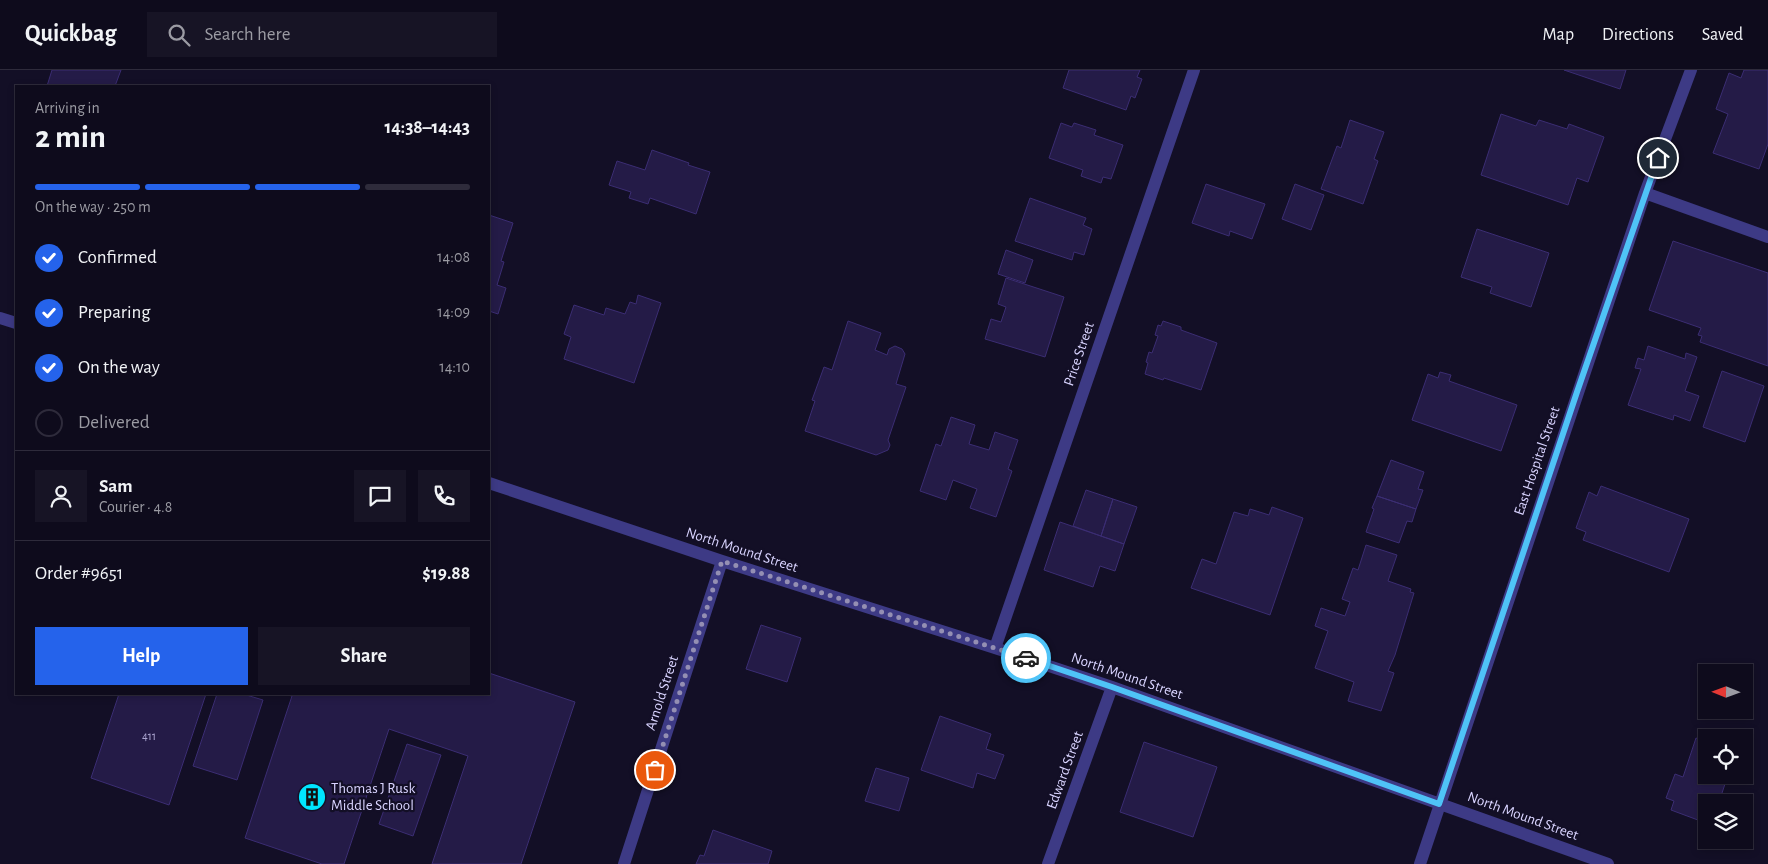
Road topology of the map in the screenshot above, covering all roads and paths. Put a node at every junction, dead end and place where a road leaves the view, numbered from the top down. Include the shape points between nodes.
1 (1194, 70) edge
2 (1691, 70) edge
3 (1645, 192) junction
4 (1768, 237) edge
5 (0, 318) edge
6 (15, 323) edge
7 (490, 483) edge
8 (722, 561) junction
9 (995, 648) junction
10 (1112, 687) junction
11 (1439, 804) junction
12 (624, 864) edge
13 (1048, 864) edge
14 (1420, 864) edge
15 (1608, 864) edge

1 - 9 street, Price Street
2 - 3 street, East Hospital Street
3 - 4 street
3 - 11 street, East Hospital Street
5 - 6 street
7 - 8 street, North Mound Street
8 - 9 street, North Mound Street
8 - 12 street, Arnold Street
9 - 10 street, North Mound Street
10 - 11 street, North Mound Street
10 - 13 street, Edward Street
11 - 14 street, East Hospital Street
11 - 15 street, North Mound Street

